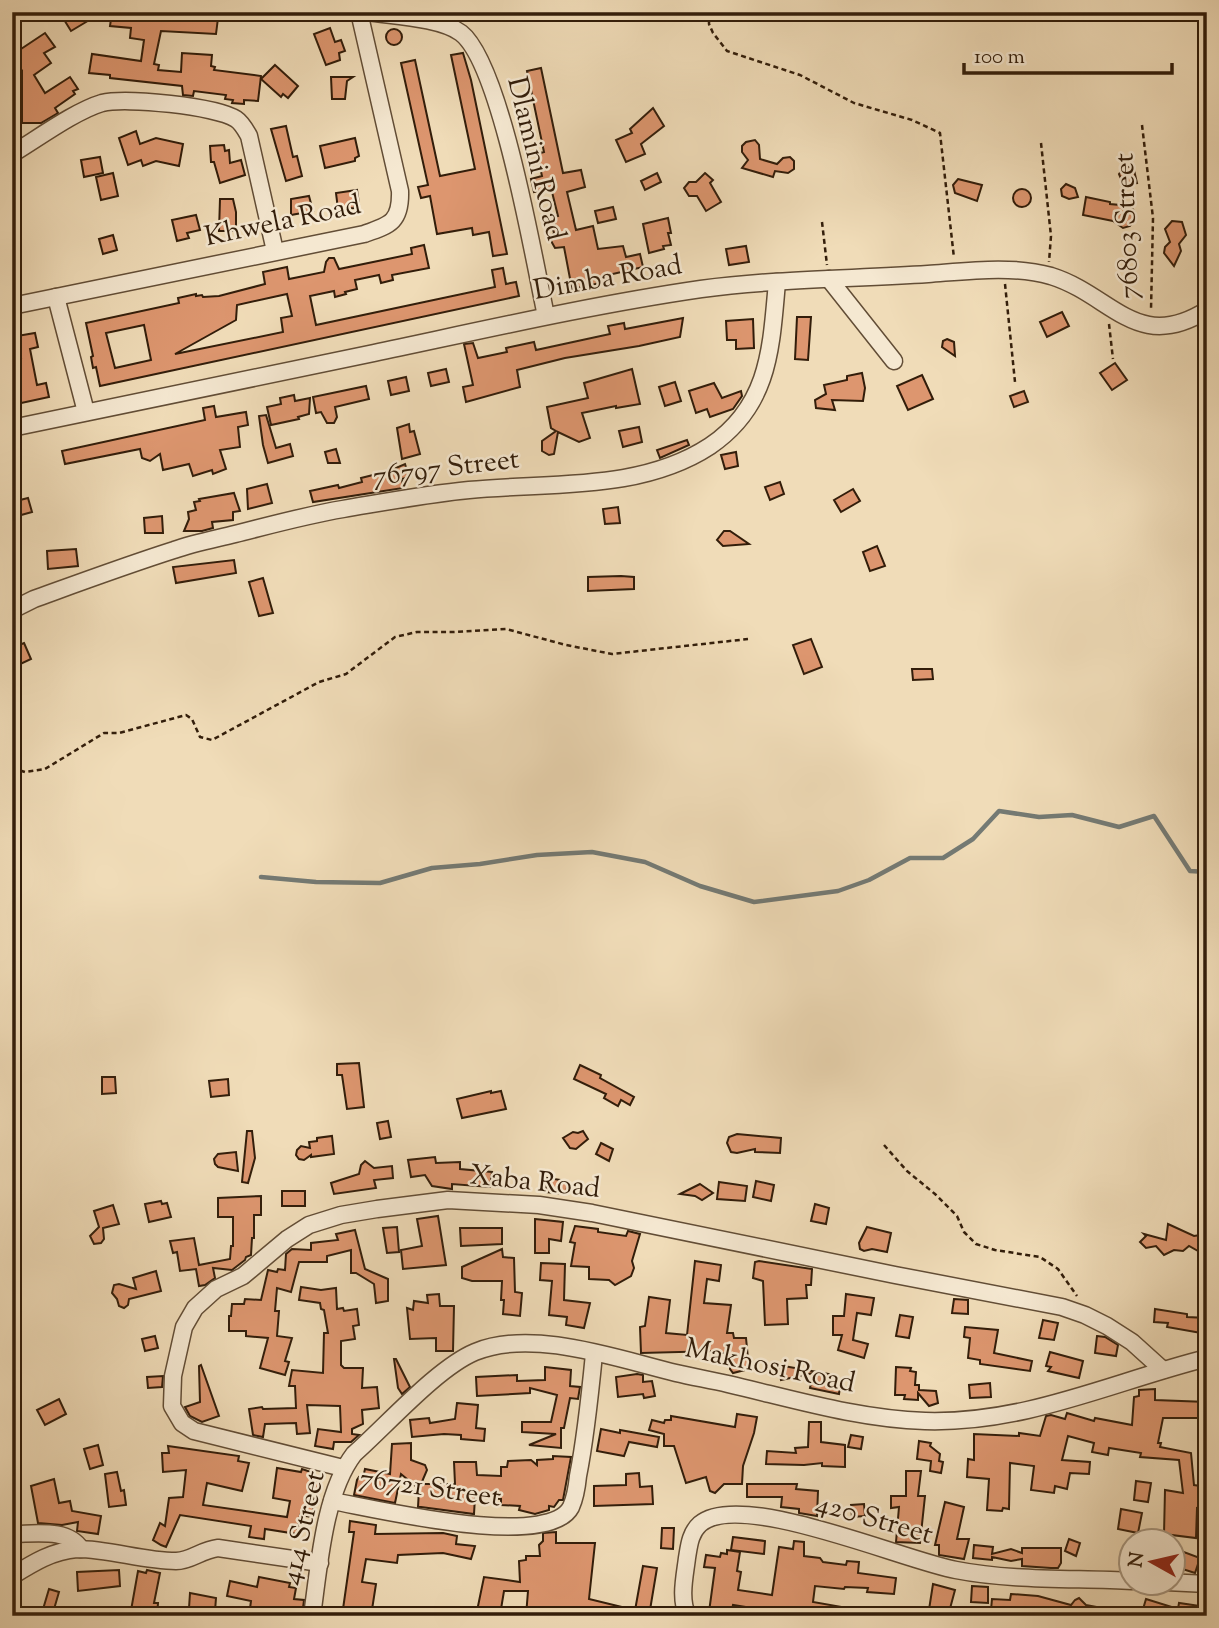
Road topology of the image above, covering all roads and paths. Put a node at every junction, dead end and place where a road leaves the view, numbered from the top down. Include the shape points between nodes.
1 (359, 12) edge
2 (368, 12) edge
3 (709, 12) edge
4 (1142, 125) dead end
5 (1041, 143) dead end
6 (12, 154) edge
7 (822, 222) dead end
8 (275, 251) junction
9 (1003, 270) junction
10 (956, 272) junction
11 (1049, 276) junction
12 (829, 279) junction
13 (778, 282) junction
14 (57, 297) junction
15 (12, 306) edge
16 (1107, 307) junction
17 (1207, 310) edge
18 (546, 316) junction
19 (1150, 326) junction
20 (1113, 359) dead end
21 (894, 361) dead end
22 (1015, 382) dead end
23 (86, 412) junction
24 (12, 428) edge
25 (12, 610) edge
26 (748, 639) dead end
27 (12, 768) edge
28 (884, 1145) dead end
29 (1085, 1315) junction
30 (594, 1354) junction
31 (1207, 1358) edge
32 (1163, 1370) junction
33 (354, 1454) joint
34 (343, 1468) junction
35 (332, 1501) junction
36 (12, 1534) edge
37 (81, 1549) junction
38 (320, 1563) junction
39 (12, 1576) edge
40 (1118, 1580) edge
41 (1188, 1584) edge
42 (1207, 1584) edge
43 (312, 1616) edge
44 (688, 1616) edge

1 - 8 street, Khwela Road via 400,191 397,216 388,225 364,234
2 - 18 street, Dlamini Road via 448,25 474,47 503,122
3 - 10 path via 713,33 727,51 800,75 853,103 940,133
4 - 19 path, 76803 Street via 1153,218
5 - 11 path via 1051,236
6 - 8 street via 89,108 116,100 235,118 249,135
7 - 12 path
8 - 14 street, Khwela Road
9 - 10 street, Dimba Road
9 - 11 street, Dimba Road
9 - 22 path
10 - 12 street, Dimba Road
11 - 16 street, Dimba Road
12 - 13 street, Dimba Road
12 - 21 street
13 - 18 street, Dimba Road via 705,289
13 - 25 street, 76797 Street via 763,378 746,413 712,444 654,473 467,490 340,510 176,549
14 - 15 street, Khwela Road
14 - 23 street
16 - 19 street, Dimba Road
16 - 20 path
17 - 19 street, Dimba Road via 1173,326
18 - 23 street, Dimba Road
23 - 24 street, Dimba Road
26 - 27 path via 612,654 506,628 417,632 395,637 346,674 319,681 212,740 200,737 186,715 104,733 45,769 25,772
28 - 29 path via 957,1216 976,1244 1040,1257 1058,1269
29 - 32 street, Xaba Road via 1132,1342
29 - 34 street, Xaba Road via 1030,1300 552,1207 448,1200 341,1215 309,1225 287,1239 195,1308 184,1327 171,1393 175,1414 194,1431
30 - 32 street, Makhosi Road via 813,1405 922,1421 1023,1412
30 - 33 street, Makhosi Road via 534,1343 509,1343 472,1353 436,1379
30 - 35 street, 76721 Street via 580,1466 571,1507 564,1516 519,1526 482,1527
31 - 32 street, Makhosi Road
33 - 34 street, 414 Street
34 - 35 street, 414 Street
35 - 38 street, 414 Street
36 - 37 street via 62,1535 76,1540
37 - 38 street via 176,1561 218,1548
37 - 39 street via 62,1550
38 - 43 street, 414 Street
40 - 44 street, 420 Street via 956,1570 815,1528 735,1515 701,1522 694,1531 684,1585
41 - 42 street

